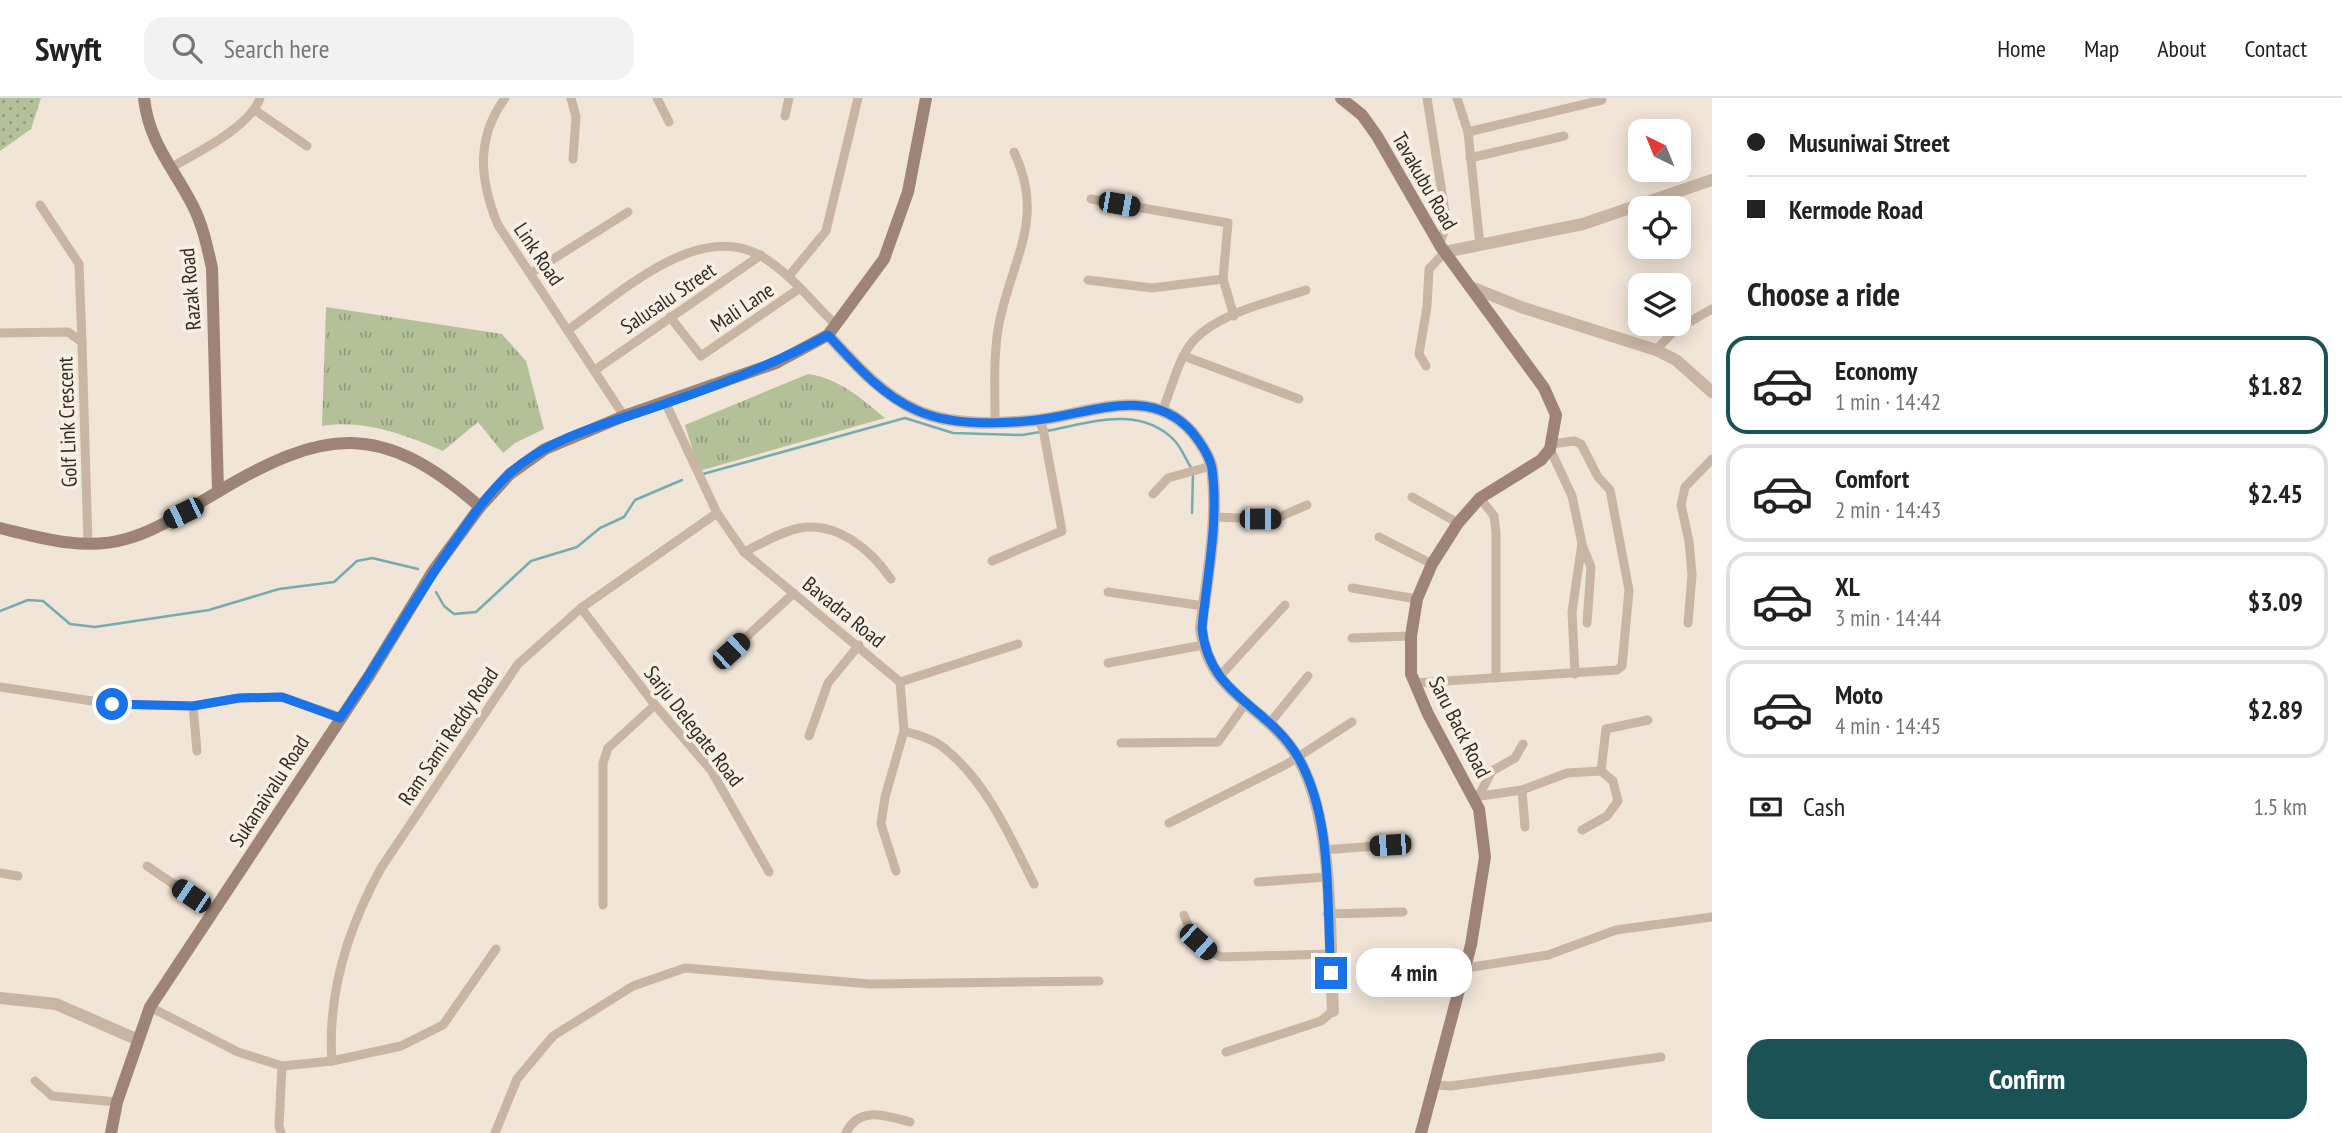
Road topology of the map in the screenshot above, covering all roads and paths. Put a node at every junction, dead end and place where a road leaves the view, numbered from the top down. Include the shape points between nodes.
1 (144, 98) edge
2 (260, 98) edge
3 (505, 98) edge
4 (571, 98) edge
5 (657, 98) edge
6 (789, 98) edge
7 (858, 98) edge
8 (926, 98) edge
9 (1341, 98) edge
10 (1427, 98) edge
11 (1457, 98) edge
12 (1602, 100) edge
13 (256, 111) junction
14 (785, 116) dead end
15 (668, 122) dead end
16 (1468, 132) junction
17 (1564, 136) dead end
18 (307, 146) dead end
19 (1014, 152) dead end
20 (1470, 158) junction
21 (573, 159) dead end
22 (172, 167) junction
23 (1712, 180) edge
24 (1091, 199) dead end
25 (40, 205) dead end
26 (628, 212) dead end
27 (1480, 245) junction
28 (1442, 248) junction
29 (761, 255) junction
30 (531, 273) junction
31 (789, 276) junction
32 (1223, 279) junction
33 (1087, 280) dead end
34 (1471, 287) junction
35 (800, 288) junction
36 (1306, 289) dead end
37 (1712, 309) edge
38 (1234, 316) junction
39 (670, 317) junction
40 (568, 330) junction
41 (832, 330) junction
42 (0, 333) edge
43 (82, 342) junction
44 (1656, 350) junction
45 (1184, 356) junction
46 (1426, 366) dead end
47 (594, 370) junction
48 (1712, 392) edge
49 (1299, 398) dead end
50 (666, 404) junction
51 (1163, 409) junction
52 (624, 416) junction
53 (995, 421) junction
54 (1042, 429) junction
55 (1550, 447) junction
56 (1712, 459) edge
57 (1211, 466) junction
58 (218, 491) junction
59 (1153, 495) dead end
60 (1412, 497) dead end
61 (1480, 498) junction
62 (1307, 505) dead end
63 (480, 507) junction
64 (717, 513) junction
65 (1213, 517) junction
66 (1458, 523) junction
67 (0, 528) edge
68 (1379, 537) dead end
69 (88, 544) junction
70 (1582, 544) junction
71 (744, 552) junction
72 (992, 561) dead end
73 (1432, 564) junction
74 (891, 579) dead end
75 (1352, 588) dead end
76 (1108, 592) dead end
77 (794, 593) junction
78 (1417, 599) junction
79 (1285, 605) dead end
80 (1204, 606) junction
81 (581, 608) junction
82 (1587, 623) dead end
83 (1688, 623) dead end
84 (1411, 636) junction
85 (1352, 638) dead end
86 (1018, 644) dead end
87 (859, 645) junction
88 (1203, 645) junction
89 (731, 651) dead end
90 (1108, 663) dead end
91 (1575, 674) junction
92 (1308, 676) dead end
93 (1219, 677) junction
94 (1496, 678) junction
95 (900, 682) junction
96 (1415, 683) junction
97 (0, 687) edge
98 (1246, 703) junction
99 (655, 705) junction
100 (193, 706) junction
101 (340, 718) junction
102 (1648, 720) dead end
103 (1352, 722) dead end
104 (1270, 723) junction
105 (904, 731) junction
106 (809, 736) dead end
107 (1121, 743) dead end
108 (1523, 744) dead end
109 (197, 751) dead end
110 (1297, 756) junction
111 (1601, 771) junction
112 (1522, 790) junction
113 (1476, 796) junction
114 (1169, 823) dead end
115 (1525, 827) dead end
116 (1582, 830) dead end
117 (1390, 845) dead end
118 (1323, 850) junction
119 (147, 866) dead end
120 (896, 871) dead end
121 (769, 872) dead end
122 (0, 873) edge
123 (18, 876) dead end
124 (1326, 877) junction
125 (1258, 881) dead end
126 (1034, 884) dead end
127 (603, 905) dead end
128 (213, 911) junction
129 (1403, 912) dead end
130 (1327, 914) junction
131 (1184, 915) dead end
132 (1712, 917) edge
133 (496, 949) dead end
134 (1330, 954) junction
135 (1466, 968) junction
136 (1099, 981) dead end
137 (0, 998) edge
138 (150, 1007) junction
139 (1333, 1011) joint
140 (136, 1039) junction
141 (1226, 1052) dead end
142 (1661, 1058) dead end
143 (332, 1061) junction
144 (282, 1066) junction
145 (35, 1082) dead end
146 (1435, 1084) junction
147 (117, 1102) junction
148 (910, 1122) dead end
149 (111, 1133) edge
150 (281, 1133) edge
151 (495, 1133) edge
152 (846, 1133) edge
153 (1421, 1133) edge

1 - 22 main road, Razak Road via 154,142
2 - 13 street
3 - 30 street, Link Road via 486,140 485,192 498,225
4 - 21 street via 576,117
5 - 15 street
6 - 14 street
7 - 31 street via 826,232
8 - 41 main road, Sukanaivalu Road via 908,192 884,259
9 - 28 main road, Tavakubu Road via 1377,135
10 - 28 street via 1447,225
11 - 16 street
12 - 16 street
13 - 18 street
13 - 22 street
16 - 20 street
17 - 20 street
19 - 53 street via 1028,186 1030,207 999,326
20 - 27 street
22 - 58 main road, Razak Road via 205,233 212,268
23 - 27 street via 1583,224
24 - 32 street via 1228,223
25 - 43 street via 79,264
26 - 30 street
27 - 28 street
28 - 34 main road, Tavakubu Road
28 - 46 street via 1429,269 1419,354
29 - 31 street
29 - 39 street, Salusalu Street
29 - 40 street via 719,247 686,253 663,262
30 - 40 street, Link Road
31 - 35 street
32 - 33 street via 1152,288
32 - 38 street
34 - 44 street
34 - 55 main road via 1544,388 1556,415
35 - 39 street, Mali Lane via 699,356
35 - 41 street
36 - 38 street
37 - 44 street via 1675,330
38 - 45 street via 1193,341
39 - 47 street, Salusalu Street
40 - 47 street, Link Road
41 - 50 main road, Sukanaivalu Road via 776,363
41 - 53 street via 861,372 918,411 966,422
42 - 43 street, Golf Link Crescent via 60,331
43 - 69 street, Golf Link Crescent
44 - 48 street via 1693,373
45 - 49 street
45 - 51 street
47 - 52 street, Link Road
50 - 52 main road, Sukanaivalu Road
50 - 64 street, Bavadra Road
51 - 54 street via 1120,405
51 - 57 street via 1198,439
52 - 63 main road, Sukanaivalu Road via 545,449 510,474
53 - 54 street
54 - 72 street via 1062,531
55 - 61 main road, Saru Back Road via 1541,460
55 - 70 street via 1572,496
55 - 91 street via 1574,441 1581,444 1610,490 1628,581 1622,666
56 - 83 street via 1685,487 1681,505 1692,575
57 - 59 street via 1168,478
57 - 65 street
58 - 63 main road via 305,448 363,443 418,460
58 - 69 main road via 128,539
60 - 66 street
61 - 66 main road, Saru Back Road
61 - 94 street via 1494,516 1496,533
62 - 65 street via 1275,519
63 - 101 main road, Sukanaivalu Road via 433,571
64 - 71 street, Bavadra Road
64 - 81 street, Ram Sami Reddy Road
65 - 80 street
66 - 73 main road, Saru Back Road
67 - 69 main road
68 - 73 street
70 - 82 street via 1591,567
70 - 91 street via 1572,612
71 - 74 street via 797,528 821,526 862,548
71 - 77 street, Bavadra Road
73 - 78 main road, Saru Back Road
75 - 78 street
76 - 80 street
77 - 87 street, Bavadra Road
77 - 89 street
78 - 84 main road, Saru Back Road
79 - 93 street
80 - 88 street
81 - 99 street, Sarju Delegate Road
81 - 143 street, Ram Sami Reddy Road via 518,664 371,886 352,924 334,995
84 - 85 street
84 - 96 main road, Saru Back Road
86 - 95 street
87 - 95 street, Bavadra Road
87 - 106 street via 828,682
88 - 90 street
88 - 93 street
91 - 94 street
92 - 104 street
93 - 98 street
94 - 96 street
95 - 105 street
96 - 113 main road, Saru Back Road
97 - 100 street via 112,704
98 - 104 street
98 - 107 street via 1219,742
99 - 121 street, Sarju Delegate Road via 711,770
99 - 127 street via 608,748 603,763
100 - 101 street via 282,697
100 - 109 street
101 - 128 main road, Sukanaivalu Road
102 - 111 street via 1603,732
103 - 110 street
104 - 110 street
105 - 120 street via 884,797 881,824
105 - 126 street via 944,748 969,775 998,814
108 - 113 street via 1516,758 1492,771
110 - 114 street
110 - 118 street via 1317,807
111 - 112 street via 1567,773
111 - 116 street via 1613,781 1618,802 1607,816
112 - 113 street
112 - 115 street
113 - 135 main road, Saru Back Road via 1485,857
117 - 118 street
118 - 124 street
119 - 128 street
122 - 123 street
124 - 125 street
124 - 130 street
128 - 138 main road, Sukanaivalu Road
129 - 130 street
130 - 134 street
131 - 134 street via 1190,933 1210,953 1221,957
132 - 135 street via 1616,930 1548,954
133 - 143 street via 443,1025 401,1046
134 - 139 street
135 - 146 main road, Saru Back Road
136 - 151 street via 870,984 685,968 633,986 554,1036 517,1079
137 - 140 street via 56,1004
138 - 140 main road, Sukanaivalu Road
138 - 144 street via 238,1052
139 - 141 street via 1321,1021
140 - 147 main road, Sukanaivalu Road
142 - 146 street via 1451,1086
143 - 144 street
144 - 150 street
145 - 147 street via 52,1096
146 - 153 main road, Saru Back Road
147 - 149 main road, Sukanaivalu Road
148 - 152 street via 861,1115

